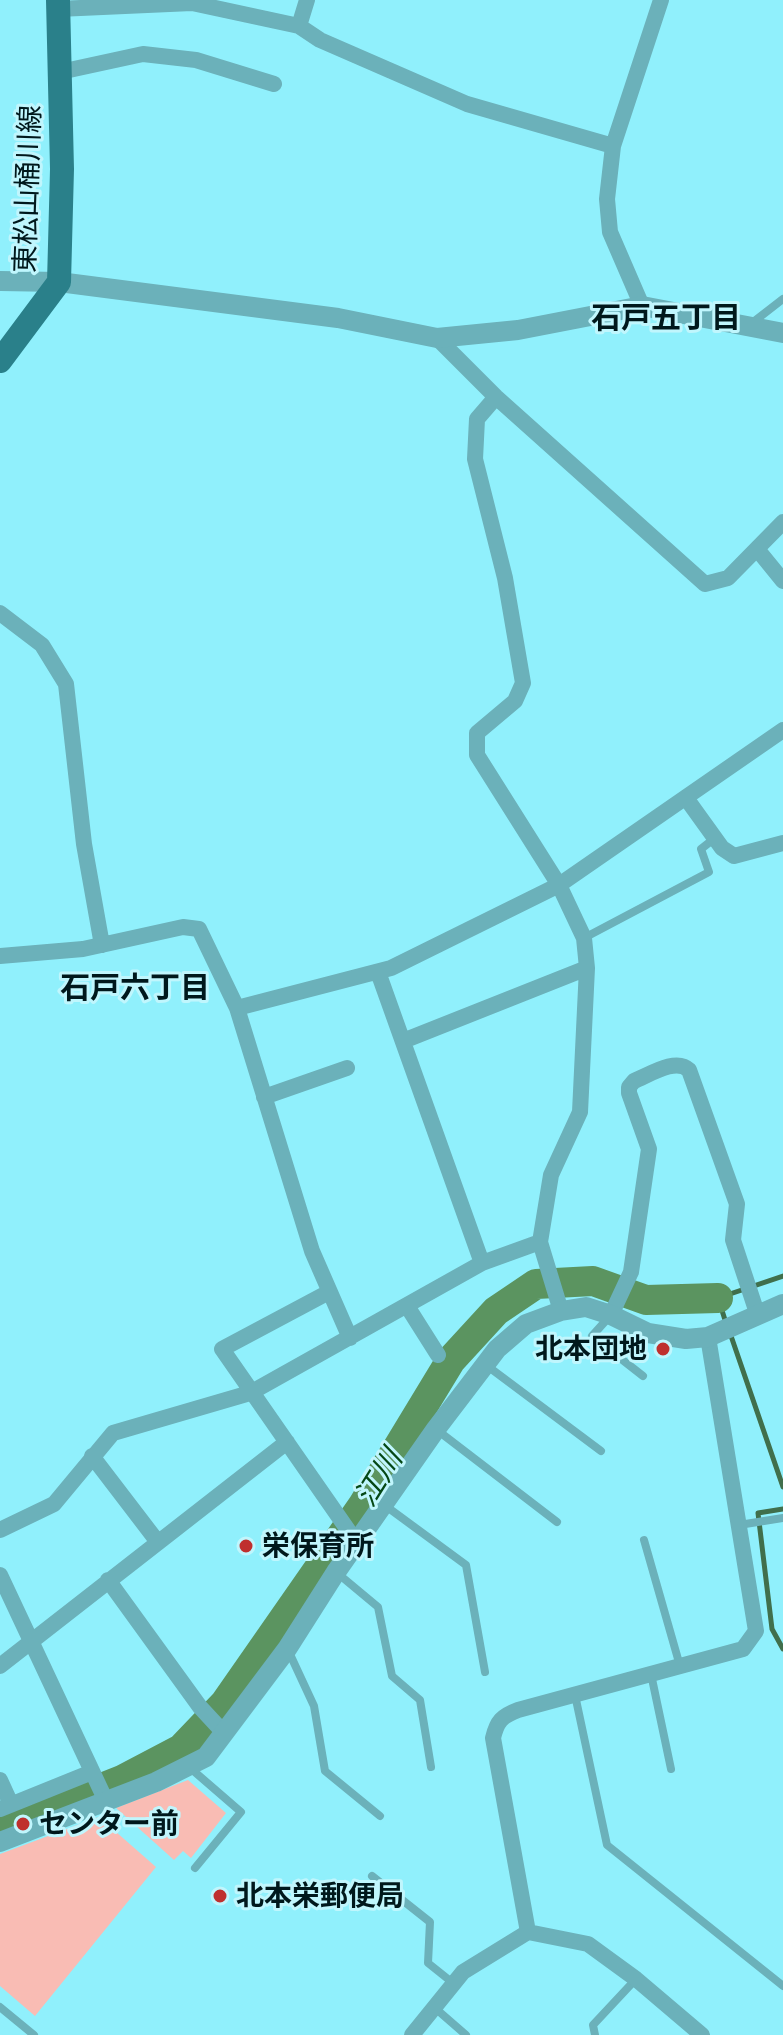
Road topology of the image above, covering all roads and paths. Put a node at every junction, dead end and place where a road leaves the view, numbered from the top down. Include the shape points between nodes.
1 (307, 0) edge
2 (661, 0) edge
3 (58, 4) edge
4 (299, 26) junction
5 (60, 72) junction
6 (274, 84) dead end
7 (613, 146) junction
8 (0, 281) edge
9 (59, 282) junction
10 (783, 299) edge
11 (642, 306) junction
12 (748, 326) junction
13 (783, 333) edge
14 (437, 338) junction
15 (0, 361) edge
16 (496, 397) junction
17 (783, 522) edge
18 (757, 549) junction
19 (783, 581) edge
20 (0, 613) edge
21 (783, 730) edge
22 (686, 798) junction
23 (715, 838) junction
24 (783, 843) edge
25 (559, 885) junction
26 (584, 938) junction
27 (102, 945) junction
28 (0, 956) edge
29 (587, 968) junction
30 (378, 972) junction
31 (237, 1008) junction
32 (403, 1041) junction
33 (347, 1068) dead end
34 (264, 1097) junction
35 (540, 1242) junction
36 (482, 1263) junction
37 (329, 1292) junction
38 (783, 1304) edge
39 (407, 1306) junction
40 (561, 1311) junction
41 (757, 1313) junction
42 (611, 1315) junction
43 (708, 1337) junction
44 (350, 1338) junction
45 (438, 1355) dead end
46 (486, 1365) junction
47 (643, 1376) dead end
48 (250, 1393) junction
49 (436, 1429) junction
50 (287, 1442) junction
51 (601, 1451) dead end
52 (92, 1456) junction
53 (382, 1504) junction
54 (783, 1518) edge
55 (557, 1522) dead end
56 (738, 1525) junction
57 (0, 1530) edge
58 (644, 1540) dead end
59 (157, 1541) junction
60 (357, 1543) junction
61 (336, 1572) junction
62 (0, 1575) edge
63 (108, 1580) junction
64 (31, 1641) junction
65 (287, 1649) junction
66 (0, 1666) edge
67 (680, 1666) junction
68 (485, 1672) dead end
69 (651, 1674) junction
70 (575, 1695) junction
71 (225, 1734) junction
72 (189, 1767) junction
73 (431, 1767) dead end
74 (671, 1769) dead end
75 (92, 1772) junction
76 (0, 1780) edge
77 (106, 1801) junction
78 (6, 1807) edge
79 (380, 1816) dead end
80 (0, 1842) edge
81 (195, 1868) dead end
82 (372, 1876) dead end
83 (528, 1932) junction
84 (636, 1979) junction
85 (453, 1983) junction
86 (783, 1986) edge
87 (0, 2007) edge
88 (435, 2008) junction
89 (34, 2035) edge
90 (412, 2035) edge
91 (466, 2035) edge
92 (595, 2035) edge
93 (702, 2035) edge

1 - 4 street
2 - 7 street
3 - 4 street via 192,3
3 - 5 main road, 東松山桶川線
4 - 7 street via 467,104
5 - 6 street via 143,54 196,60
5 - 9 main road, 東松山桶川線
7 - 11 street via 607,199 610,232
8 - 9 street
9 - 14 street via 338,318
9 - 15 main road, 東松山桶川線
10 - 12 lane
11 - 12 street
11 - 14 street via 518,330
12 - 13 street
14 - 16 street
16 - 18 street via 705,584 728,578
16 - 25 street via 477,419 475,459 505,578 523,683 515,701 477,733 477,755
17 - 18 street
18 - 19 street
20 - 27 street via 42,645 66,684 84,844
21 - 22 street
22 - 23 street
22 - 25 street
23 - 24 street via 734,856
23 - 26 lane via 701,849 709,872
25 - 26 street
25 - 30 street
26 - 29 street
27 - 28 street
27 - 31 street via 183,927 199,929
29 - 32 street
29 - 35 street via 580,1112 551,1175
30 - 31 street
30 - 32 street
31 - 34 street
32 - 36 street
33 - 34 street
34 - 37 street
35 - 36 street
35 - 40 street
36 - 39 street
37 - 44 street
37 - 48 street via 222,1349
38 - 41 street
39 - 44 street
39 - 45 street
40 - 42 street via 586,1307
40 - 46 street via 526,1324
41 - 42 street via 733,1240 737,1204 689,1070 676,1064 629,1087 649,1149 631,1272
41 - 43 street
42 - 43 street via 648,1333
42 - 47 lane via 592,1336
43 - 56 street
44 - 48 street
46 - 49 street
46 - 51 lane
48 - 50 street
48 - 52 street via 113,1433
49 - 53 street
49 - 55 lane
50 - 59 street
50 - 60 street
52 - 57 street via 54,1504
52 - 59 street
53 - 60 street
53 - 68 lane via 466,1565
54 - 56 lane
56 - 67 street via 756,1631 743,1649
58 - 67 lane
59 - 63 street
60 - 61 street
61 - 65 street
61 - 73 lane via 378,1607 392,1676 420,1700
62 - 64 street
63 - 64 street
63 - 71 street
64 - 66 street
64 - 75 street
65 - 71 street
65 - 79 lane via 314,1706 325,1771
67 - 69 street
69 - 70 street
69 - 74 lane
70 - 83 street via 504,1716 493,1738
70 - 86 lane via 607,1845
71 - 72 street via 206,1757
72 - 77 street
72 - 81 lane via 241,1812
75 - 77 street
75 - 78 street
76 - 78 street
77 - 80 street
82 - 85 lane via 430,1922 428,1963
83 - 84 street via 588,1944
83 - 85 street
84 - 92 lane via 593,2025
84 - 93 street
85 - 88 street
87 - 89 lane
88 - 90 street
88 - 91 lane

